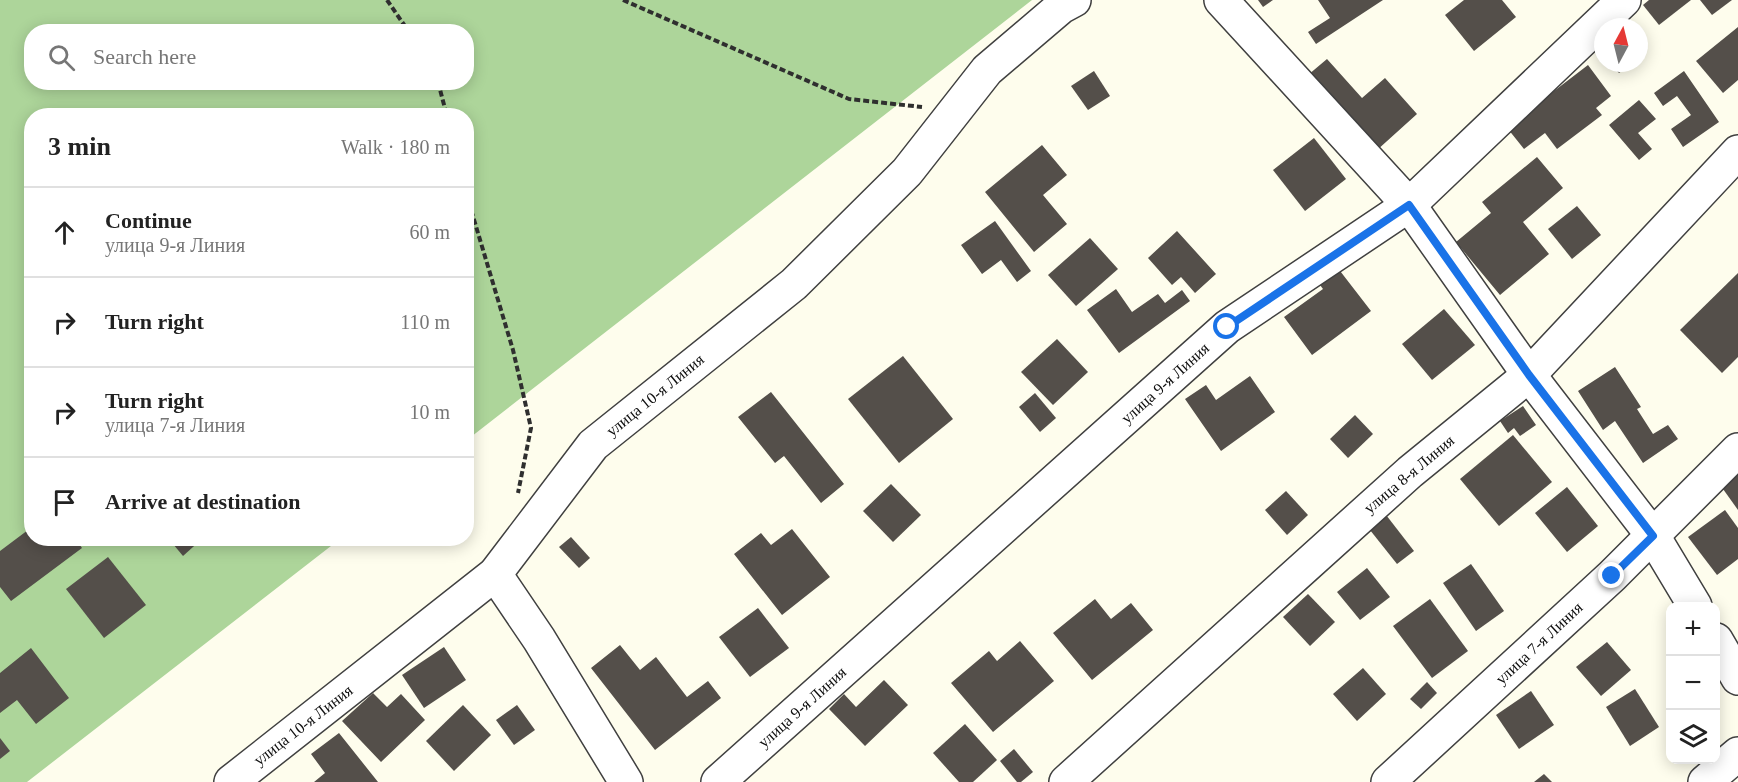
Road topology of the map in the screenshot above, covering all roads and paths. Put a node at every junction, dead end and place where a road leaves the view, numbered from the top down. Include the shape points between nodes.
1 (387, 0) edge
2 (623, 0) edge
3 (1074, 0) edge
4 (1221, 0) edge
5 (1624, 0) edge
6 (404, 24) edge
7 (440, 90) edge
8 (445, 108) edge
9 (955, 111) junction
10 (1738, 152) edge
11 (1409, 205) junction
12 (474, 220) edge
13 (1529, 375) junction
14 (1738, 450) edge
15 (518, 495) dead end
16 (1653, 536) junction
17 (495, 574) junction
18 (1693, 602) edge
19 (1720, 647) edge
20 (1738, 678) edge
21 (1738, 754) edge
22 (231, 782) edge
23 (626, 782) edge
24 (718, 782) edge
25 (1066, 782) edge
26 (1388, 782) edge
27 (1705, 782) edge

1 - 6 path
2 - 9 path via 849,99
3 - 9 street, улица 10-я Линия via 987,70
4 - 11 street
5 - 11 street, улица 9-я Линия
7 - 8 path
9 - 17 street, улица 10-я Линия via 907,172 794,284 593,446
10 - 13 street, улица 8-я Линия
11 - 13 street
11 - 24 street, улица 9-я Линия via 1227,327
12 - 15 path via 513,350 531,428
13 - 16 street
13 - 25 street, улица 8-я Линия via 1410,472
14 - 16 street, улица 7-я Линия
16 - 18 street
16 - 26 street, улица 7-я Линия
17 - 22 street, улица 10-я Линия
17 - 23 street
19 - 20 street
21 - 27 street

